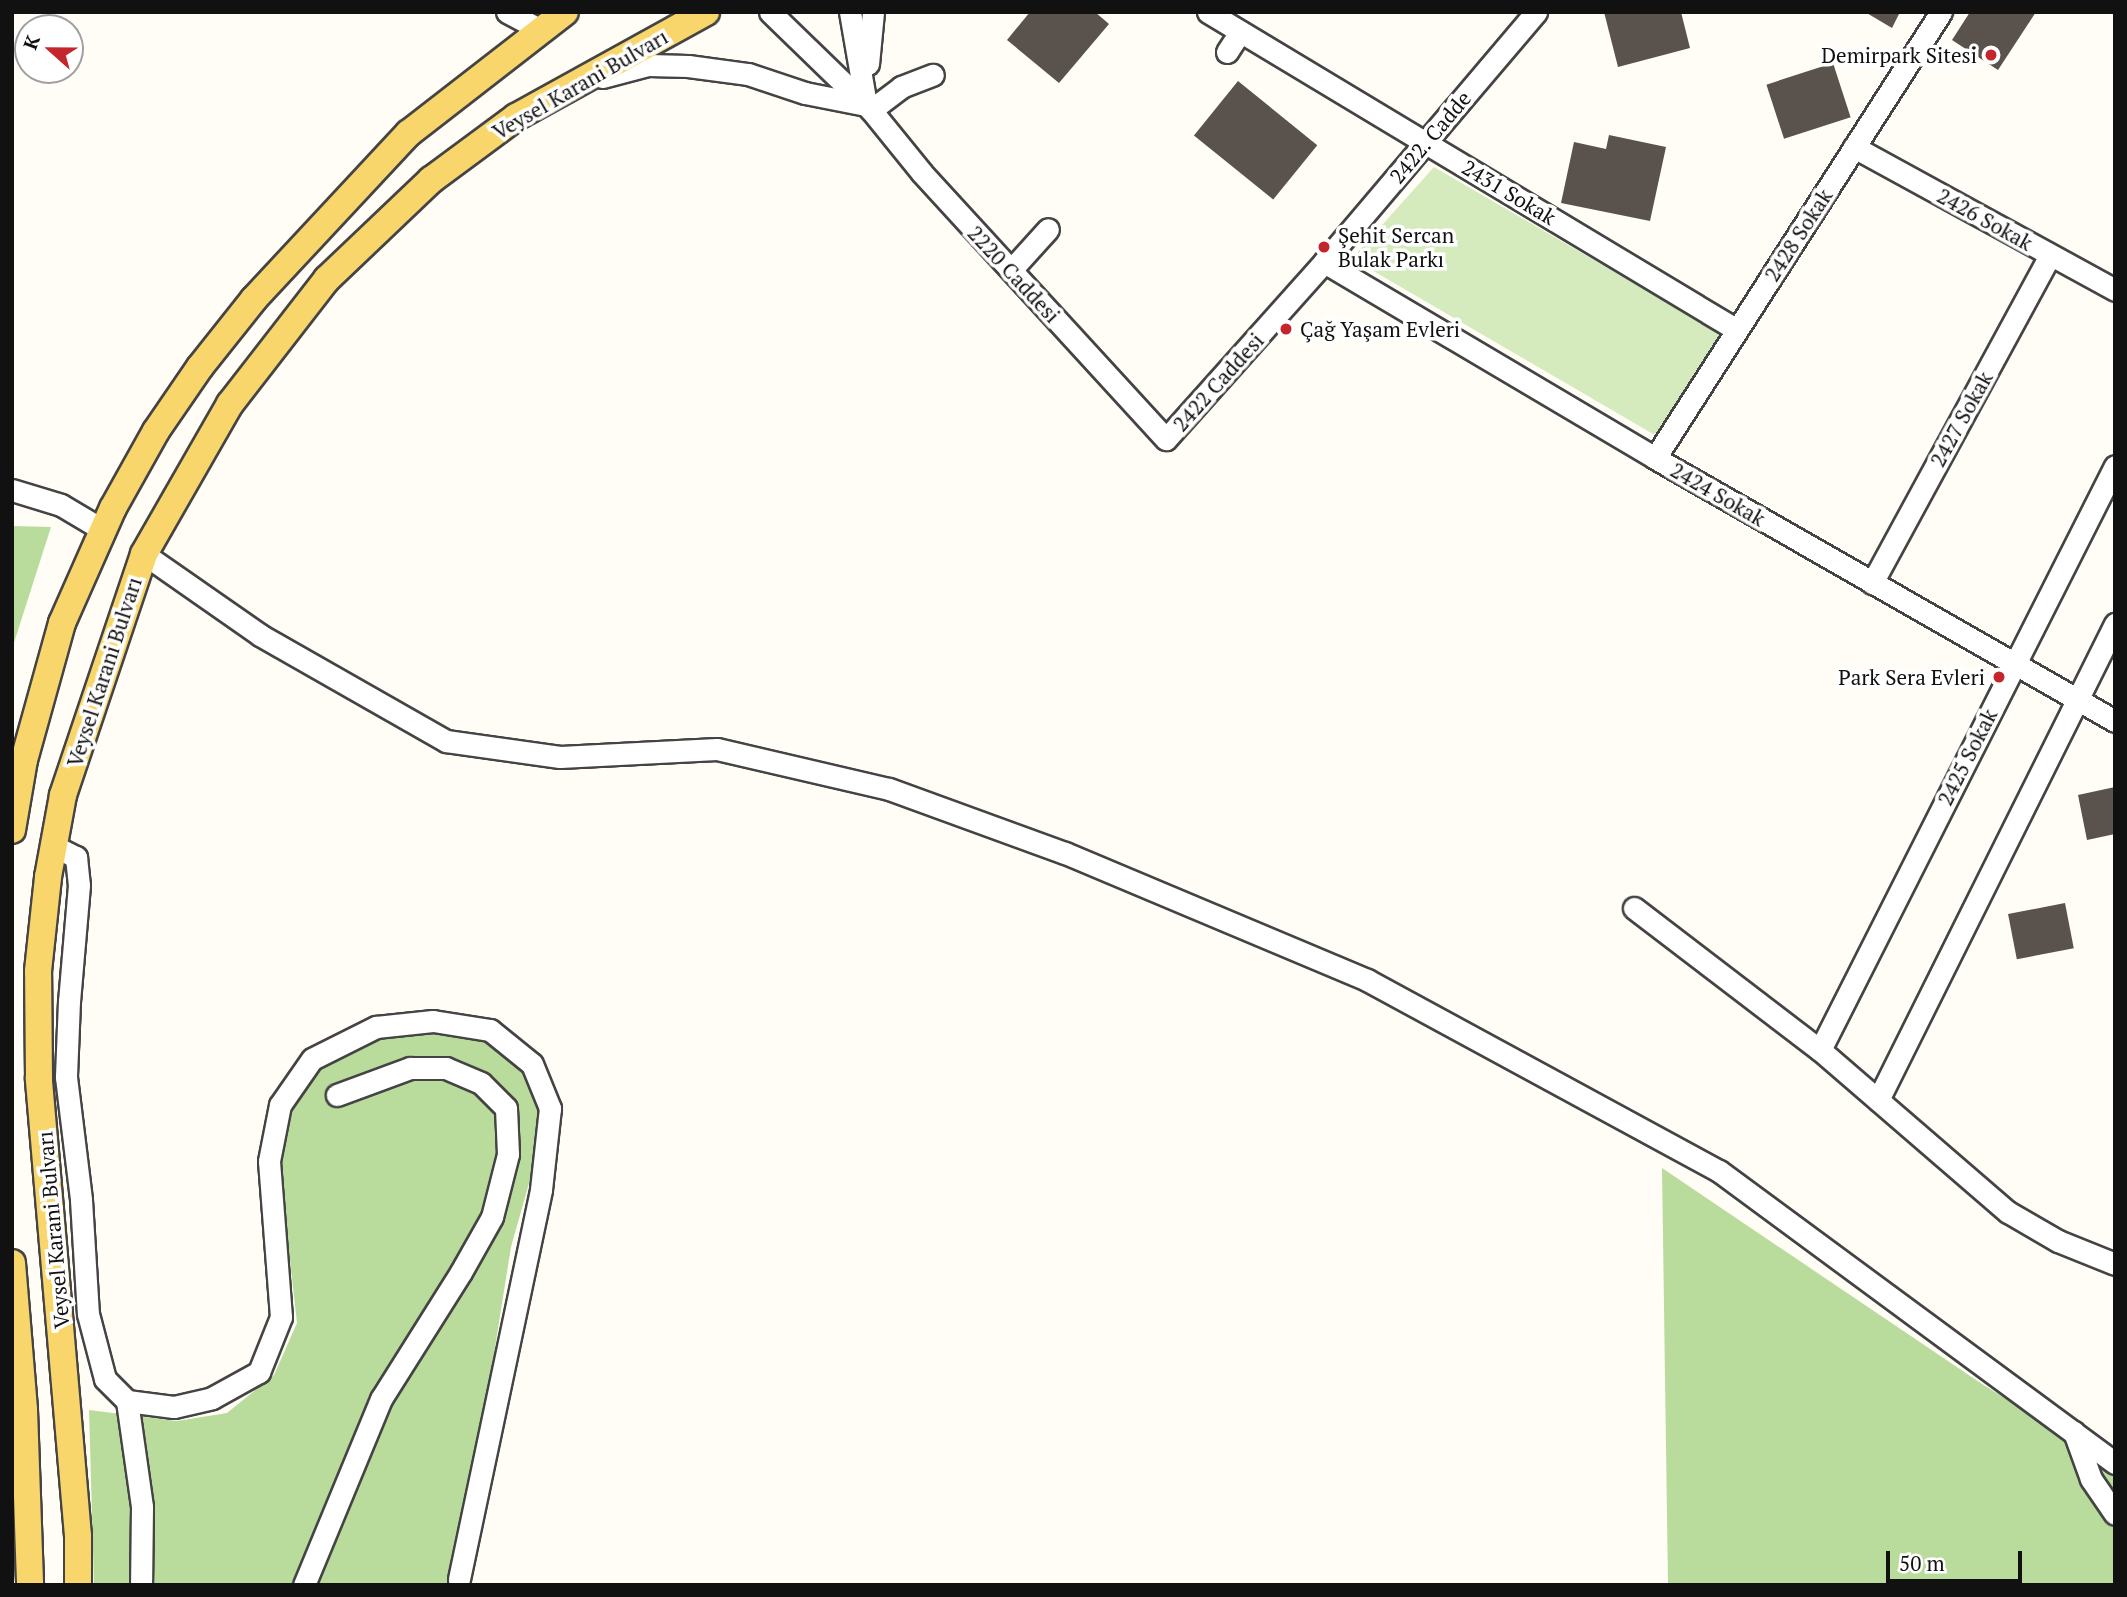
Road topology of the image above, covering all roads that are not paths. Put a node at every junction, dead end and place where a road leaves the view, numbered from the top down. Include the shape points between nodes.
1 (508, 12) edge
2 (565, 12) edge
3 (706, 12) edge
4 (770, 12) edge
5 (850, 12) edge
6 (873, 12) edge
7 (1208, 12) edge
8 (1536, 12) edge
9 (1941, 12) edge
10 (542, 31) junction
11 (1240, 32) junction
12 (1227, 52) dead end
13 (933, 75) dead end
14 (580, 83) junction
15 (869, 107) junction
16 (1425, 142) junction
17 (1854, 147) junction
18 (1048, 229) dead end
19 (2050, 255) junction
20 (1324, 262) junction
21 (1011, 270) junction
22 (2115, 290) edge
23 (1737, 330) junction
24 (1167, 439) joint
25 (1655, 458) junction
26 (2115, 466) edge
27 (12, 490) edge
28 (103, 530) junction
29 (144, 554) junction
30 (1872, 583) junction
31 (2115, 624) edge
32 (2013, 664) junction
33 (2075, 700) junction
34 (2115, 721) edge
35 (12, 830) edge
36 (54, 846) junction
37 (1634, 908) dead end
38 (1820, 1050) junction
39 (337, 1095) dead end
40 (1878, 1100) junction
41 (12, 1263) edge
42 (2115, 1264) edge
43 (127, 1401) junction
44 (2074, 1433) junction
45 (2115, 1463) edge
46 (2115, 1514) edge
47 (459, 1579) dead end
48 (30, 1585) edge
49 (78, 1585) edge
50 (141, 1585) edge
51 (304, 1585) edge

1 - 10 street
2 - 10 main road
3 - 14 main road, Veysel Karani Bulvarı
4 - 15 street, 2220 Caddesi
5 - 15 street, 2220 Caddesi
6 - 15 street
7 - 11 street, 2431 Sokak
8 - 16 street, 2422. Cadde
9 - 17 street, 2428 Sokak
10 - 28 main road via 409,133 254,299 156,431
11 - 12 street
11 - 16 street, 2431 Sokak
13 - 15 street via 901,87
14 - 15 street via 648,65 688,66 748,74
14 - 29 main road, Veysel Karani Bulvarı via 516,117 431,180 327,279 230,404
15 - 21 street, 2220 Caddesi
16 - 20 street, 2422. Cadde
16 - 23 street, 2431 Sokak
17 - 19 street, 2426 Sokak
17 - 23 street, 2428 Sokak
18 - 21 street
19 - 22 street, 2426 Sokak
19 - 30 street, 2427 Sokak
20 - 24 street, 2422 Caddesi
20 - 25 street, 2424 Sokak
21 - 24 street, 2220 Caddesi
23 - 25 street, 2428 Sokak
25 - 30 street, 2424 Sokak
26 - 32 street, 2425 Sokak
27 - 28 street via 61,505
28 - 35 main road via 62,623 24,760
29 - 36 main road, Veysel Karani Bulvarı via 63,795
29 - 44 street via 260,635 446,741 560,757 717,749 889,789 1065,853 1367,980 1719,1171
30 - 32 street, 2424 Sokak
31 - 33 street
32 - 33 street, 2424 Sokak
32 - 38 street, 2425 Sokak
33 - 34 street, 2424 Sokak
33 - 40 street
36 - 43 street via 76,857 79,885 66,1077 81,1200 88,1314 105,1379
36 - 49 main road, Veysel Karani Bulvarı via 38,971 39,1078 78,1536
37 - 38 street
38 - 40 street
39 - 51 street via 411,1068 446,1068 481,1083 506,1108 508,1154 492,1217 381,1399
40 - 42 street via 2008,1212 2059,1241
41 - 48 main road, Veysel Karani Bulvarı via 24,1410
43 - 47 street via 174,1407 212,1398 259,1372 281,1317 269,1161 280,1105 313,1059 376,1027 433,1021 490,1030 532,1064 550,1108 541,1190
43 - 50 street via 142,1507
44 - 45 street
44 - 46 street via 2091,1479

